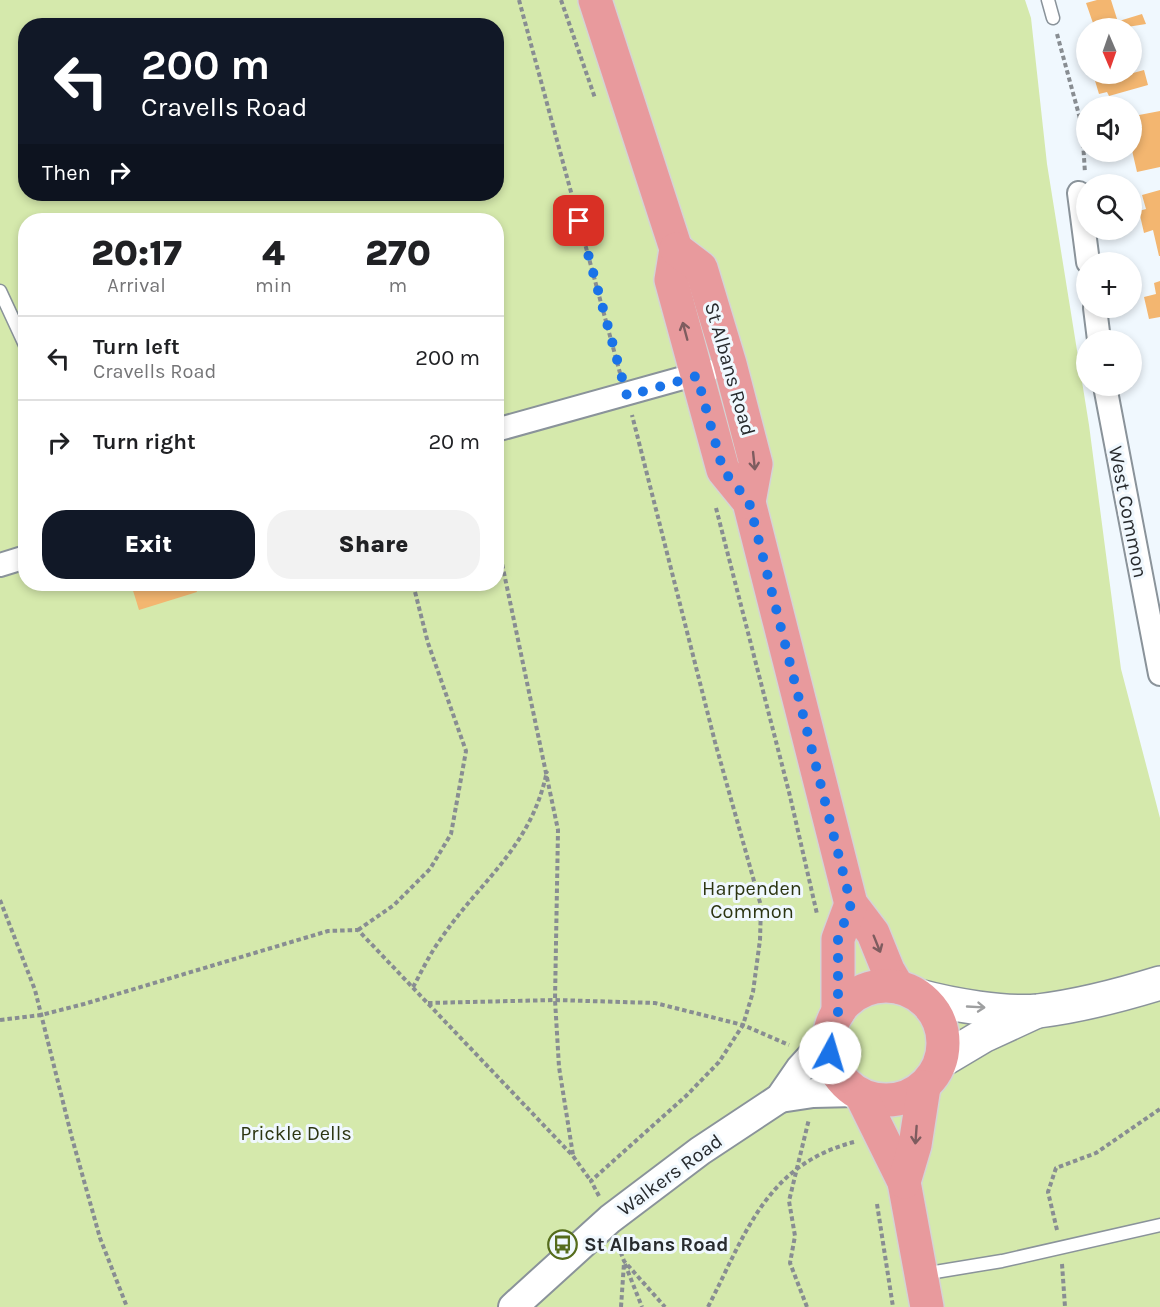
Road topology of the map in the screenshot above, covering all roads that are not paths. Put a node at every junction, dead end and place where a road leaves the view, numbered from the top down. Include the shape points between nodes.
1 (596, 0) edge
2 (1048, 0) edge
3 (1053, 18) road end
4 (676, 249) junction
5 (0, 291) edge
6 (18, 330) edge
7 (730, 364) junction
8 (697, 376) junction
9 (1107, 396) edge
10 (504, 428) edge
11 (749, 502) junction
12 (18, 559) edge
13 (0, 565) edge
14 (1160, 674) edge
15 (851, 904) junction
16 (1160, 983) edge
17 (909, 992) junction
18 (1036, 1011) junction
19 (817, 1062) junction
20 (933, 1074) junction
21 (859, 1094) junction
22 (890, 1188) junction
23 (1160, 1225) edge
24 (922, 1275) junction
25 (513, 1307) edge
26 (927, 1307) edge

1 - 4 main road, St Albans Road
2 - 3 lane
4 - 7 main road, St Albans Road via 701,268
8 -> 4 main road, St Albans Road via 671,280
5 - 6 lane
7 - 8 street
7 -> 11 main road, St Albans Road via 756,464
8 - 10 street
8 - 11 main road, St Albans Road via 723,470
9 - 14 street, West Common
11 - 15 main road, St Albans Road
12 - 13 street
15 -> 17 main road, St Albans Road via 873,933 888,970
15 - 19 main road, St Albans Road via 838,939
16 - 18 main road via 1121,995
17 -> 18 main road via 956,1006
17 - 19 main road via 881,986 864,990 849,1000
17 - 20 main road, St Albans Road via 933,1009 941,1025 944,1043
18 - 20 main road via 983,1036
19 - 21 street
19 - 21 main road, St Albans Road via 830,1053 843,1082
19 - 25 street, Walkers Road via 780,1098 700,1151 610,1219
20 - 21 main road via 910,1095 894,1100
20 -> 22 main road, St Albans Road via 915,1145
21 - 22 main road, St Albans Road
22 - 24 main road, St Albans Road
23 - 24 lane
24 - 26 main road, St Albans Road

